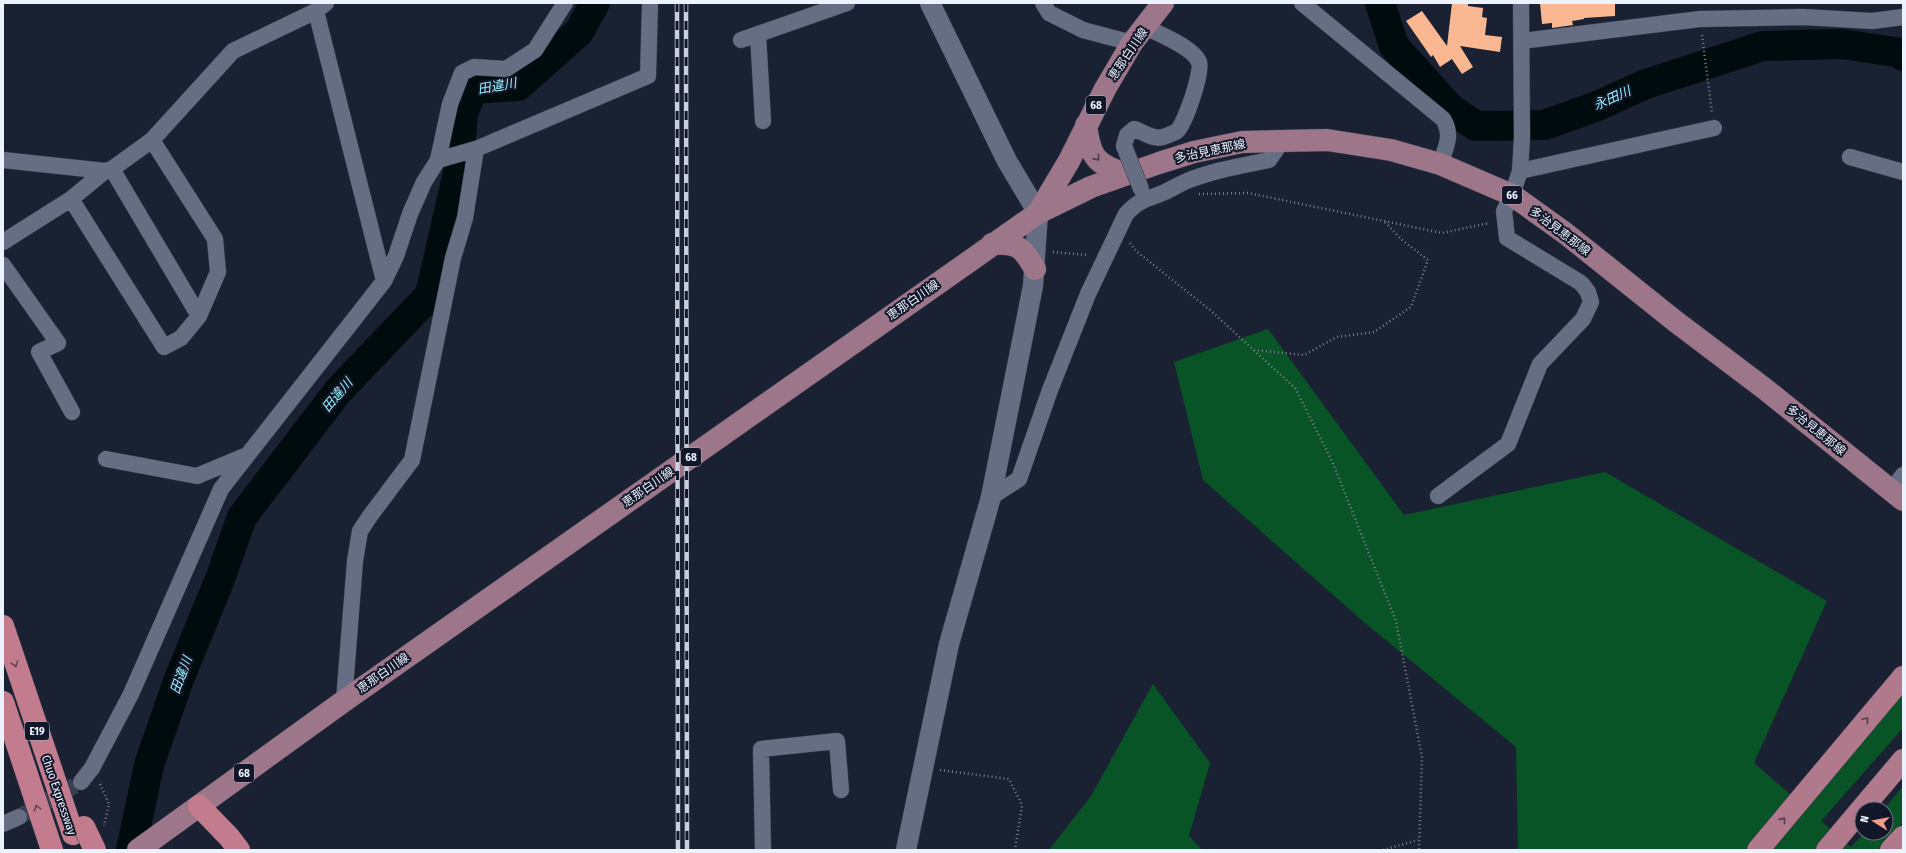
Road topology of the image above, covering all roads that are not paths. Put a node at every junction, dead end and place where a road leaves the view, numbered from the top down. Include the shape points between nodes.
1 (565, 3) edge
2 (650, 3) edge
3 (847, 3) edge
4 (930, 3) edge
5 (1043, 3) edge
6 (1163, 3) edge
7 (1302, 3) edge
8 (1521, 3) edge
9 (321, 7) edge
10 (1903, 17) edge
11 (758, 34) junction
12 (1139, 35) junction
13 (741, 40) dead end
14 (1522, 41) junction
15 (763, 121) dead end
16 (1086, 125) junction
17 (1714, 128) road end
18 (152, 140) junction
19 (1283, 140) junction
20 (476, 149) junction
21 (1850, 157) dead end
22 (3, 160) edge
23 (438, 160) junction
24 (1440, 164) junction
25 (108, 170) junction
26 (1520, 171) junction
27 (1903, 172) edge
28 (1138, 187) junction
29 (1512, 195) junction
30 (71, 199) junction
31 (1038, 213) junction
32 (3, 242) edge
33 (992, 244) junction
34 (3, 265) edge
35 (1034, 269) junction
36 (384, 281) junction
37 (199, 316) junction
38 (72, 412) dead end
39 (247, 456) junction
40 (106, 459) dead end
41 (1899, 489) edge
42 (1438, 496) dead end
43 (991, 497) junction
44 (3, 626) edge
45 (1903, 677) edge
46 (344, 701) junction
47 (3, 702) edge
48 (1903, 760) edge
49 (1903, 774) edge
50 (82, 782) tunnel mouth
51 (841, 790) dead end
52 (1880, 801) edge
53 (199, 806) junction
54 (19, 817) tunnel mouth
55 (3, 824) edge
56 (1854, 832) edge
57 (79, 837) edge
58 (1903, 837) edge
59 (51, 847) edge
60 (141, 848) edge
61 (95, 850) edge
62 (221, 850) edge
63 (239, 850) edge
64 (763, 850) edge
65 (906, 850) edge
66 (1758, 850) edge
67 (1827, 850) edge
68 (1839, 850) edge
69 (1890, 850) edge

1 - 23 street via 535,50 506,69 474,66 462,73 450,104
2 - 20 street via 648,76
3 - 11 street
4 - 31 street via 1007,161
5 - 12 street via 1050,13 1083,30
6 - 12 main road, 恵那白川線 / 68
7 - 24 street via 1443,119 1448,127 1448,139
8 - 14 street
9 - 18 street via 233,51
9 - 36 street
10 - 14 street via 1872,21 1804,17 1700,19
11 - 13 street
11 - 15 street
12 - 16 main road, 恵那白川線 / 68
12 - 28 street, bridge via 1186,48 1200,62 1192,101 1177,131 1163,137 1152,138 1134,129 1127,135 1124,146
14 - 26 street
16 -> 28 main road via 1088,142 1099,161
16 - 31 main road, 恵那白川線 / 68 via 1069,161
17 - 26 street
18 - 25 street
18 - 37 street via 215,239 218,272
19 - 24 main road, 多治見恵那線 / 66 via 1328,140 1391,150
19 - 28 main road, 多治見恵那線 / 66 via 1242,142 1166,160
19 - 28 street via 1268,160 1212,172 1167,191
20 - 23 street
20 - 46 street via 465,218 453,258 412,460 360,531 355,561
21 - 27 street
22 - 25 street
23 - 36 street via 424,182
24 - 29 main road, 多治見恵那線 / 66
25 - 30 street
25 - 37 street
26 - 29 street
28 - 31 main road, 多治見恵那線 / 66 via 1091,187
28 - 43 street via 1134,205 1126,214 1085,301 1050,390 1019,480
29 - 41 main road, 多治見恵那線 / 66
29 - 42 street via 1504,211 1507,238 1580,283 1588,292 1591,302 1583,319 1540,364 1508,444
30 - 32 street
30 - 37 street via 164,347 181,338
31 - 33 main road, 恵那白川線 / 68
31 - 35 street
33 - 35 main road via 1004,243 1015,246 1025,252
33 - 46 main road, 恵那白川線 / 68
34 - 38 street via 58,343 39,352
35 - 43 street via 1033,286
36 - 39 street
39 - 40 street via 197,476
39 - 50 street via 221,489 130,694 92,768
43 - 65 street via 949,644
44 -> 57 highway, Chuo Expressway / E19 via 45,754
66 -> 45 highway
46 - 53 main road, 恵那白川線 / 68
59 -> 47 highway, Chuo Expressway / E19
48 - 67 highway
49 - 52 highway
51 - 64 street via 837,741 761,749
53 - 60 main road, 恵那白川線 / 68
53 - 62 highway
53 - 63 highway
54 - 55 street
56 - 68 highway
57 - 61 highway, Chuo Expressway, bridge
58 - 69 highway

